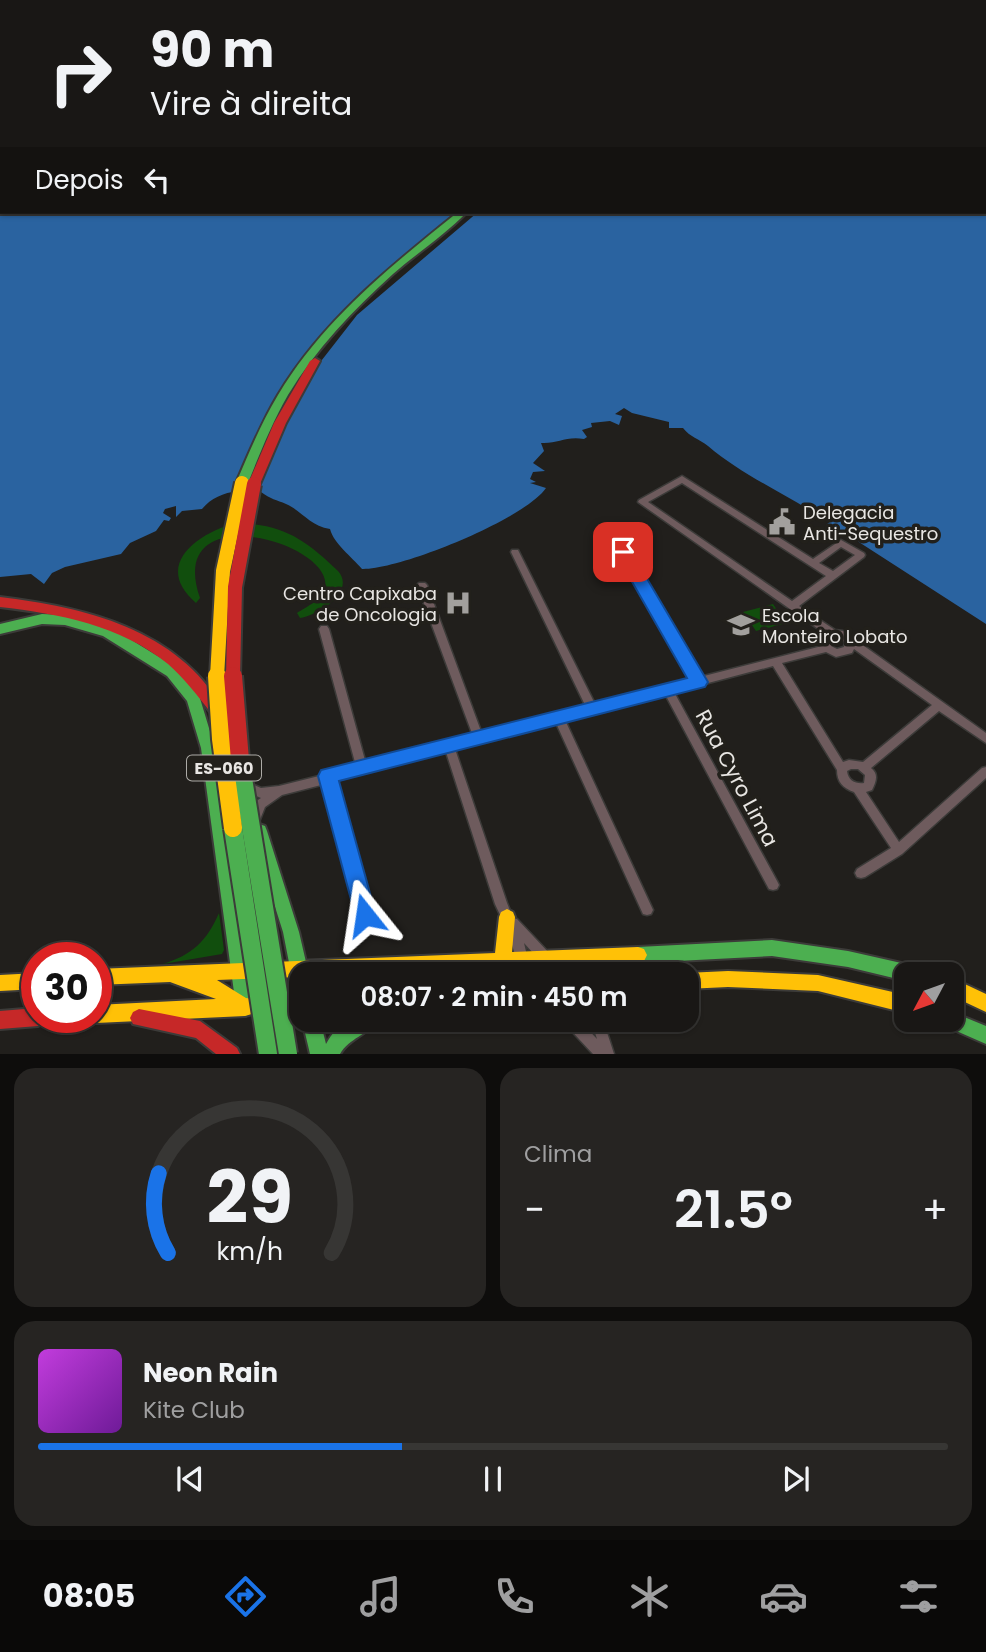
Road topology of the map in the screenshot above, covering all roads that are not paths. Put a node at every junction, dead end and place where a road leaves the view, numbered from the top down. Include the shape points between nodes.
1 (461, 214) edge
2 (471, 214) edge
3 (611, 531) dead end
4 (515, 552) dead end
5 (813, 563) junction
6 (833, 576) junction
7 (422, 585) dead end
8 (0, 603) edge
9 (792, 606) junction
10 (2, 629) edge
11 (324, 629) dead end
12 (832, 633) junction
13 (850, 641) junction
14 (827, 648) junction
15 (842, 653) junction
16 (871, 659) junction
17 (776, 662) junction
18 (698, 682) junction
19 (668, 690) junction
20 (938, 706) junction
21 (592, 709) junction
22 (559, 718) junction
23 (479, 739) junction
24 (986, 739) edge
25 (449, 747) junction
26 (362, 767) junction
27 (864, 767) junction
28 (842, 769) junction
29 (986, 771) edge
30 (328, 776) junction
31 (243, 782) junction
32 (858, 789) junction
33 (279, 791) junction
34 (256, 822) junction
35 (898, 850) junction
36 (862, 873) dead end
37 (773, 885) dead end
38 (647, 910) dead end
39 (365, 915) dead end
40 (507, 917) junction
41 (295, 947) junction
42 (545, 960) junction
43 (298, 962) edge
44 (325, 962) edge
45 (502, 962) edge
46 (523, 962) joint
47 (547, 962) edge
48 (894, 969) edge
49 (239, 971) junction
50 (162, 972) junction
51 (289, 972) edge
52 (112, 976) edge
53 (699, 980) edge
54 (21, 982) edge
55 (0, 983) edge
56 (964, 993) edge
57 (894, 1000) edge
58 (289, 1003) edge
59 (986, 1003) edge
60 (245, 1007) junction
61 (112, 1013) edge
62 (112, 1015) edge
63 (21, 1018) edge
64 (0, 1020) edge
65 (964, 1026) edge
66 (314, 1032) edge
67 (348, 1032) edge
68 (581, 1032) edge
69 (601, 1032) edge
70 (986, 1035) edge
71 (230, 1054) edge
72 (268, 1054) edge
73 (288, 1054) edge
74 (296, 1054) edge
75 (320, 1054) edge
76 (330, 1054) edge
77 (602, 1054) edge
78 (608, 1054) edge

1 - 72 main road, ES-060, bridge via 356,301 311,352 255,449 223,547 215,618 216,700
2 - 73 main road, ES-060, bridge via 370,298 321,354 267,449 237,547 229,617 231,697
3 - 18 street
4 - 21 street
5 - 6 street
5 - 6 street via 841,543 861,555
5 - 9 street via 682,478 642,502
6 - 9 street
7 - 23 street
8 - 10 main road via 12,612 13,620
8 - 31 main road via 44,606 98,619 166,653 203,687 229,733
9 - 12 street
10 - 49 main road via 65,620 107,632 172,672 194,699 208,748
11 - 26 street
12 - 13 street
12 - 14 street via 825,638
13 - 15 street via 849,650
13 - 16 street
14 - 15 street
14 - 17 street
15 - 16 street
16 - 20 street
17 - 18 street
17 - 28 street
18 - 19 street
19 - 21 street
19 - 37 street, Rua Cyro Lima
20 - 24 street
20 - 27 street
21 - 22 street
22 - 23 street
22 - 38 street
23 - 25 street
25 - 26 street
25 - 40 street
26 - 30 street
27 - 28 street via 849,764
27 - 32 street via 872,781
28 - 32 street via 846,783
29 - 35 street
30 - 33 street
30 - 39 street
31 - 33 street via 251,791
31 - 34 main road
32 - 35 street
33 - 34 street via 260,804
34 - 41 main road
35 - 36 street
40 - 42 street
40 - 45 main road
40 - 46 street
41 - 43 main road
41 - 44 main road via 311,959
42 - 46 main road
42 - 47 street
42 - 48 main road via 772,948
49 - 50 main road
49 - 51 main road
49 - 60 main road
50 - 52 main road
50 - 60 main road via 214,988
53 - 57 main road via 818,983
54 - 55 main road
56 - 59 main road
58 - 60 main road
60 - 61 main road
60 - 74 main road via 289,1041
62 - 71 main road via 208,1031
63 - 64 main road
65 - 70 main road
66 - 75 main road
67 - 76 main road
68 - 77 street
69 - 78 street

